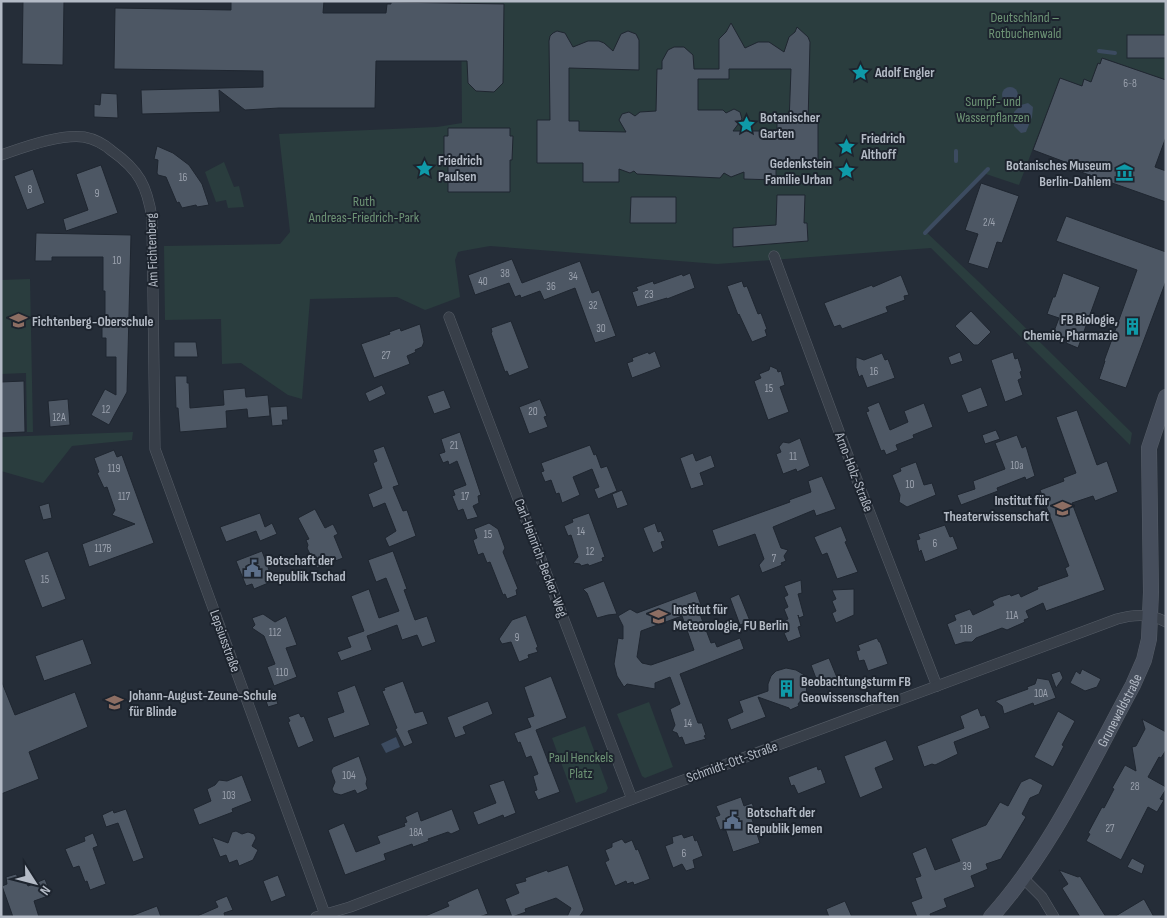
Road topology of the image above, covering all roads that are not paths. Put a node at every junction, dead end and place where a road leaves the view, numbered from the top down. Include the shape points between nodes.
1 (1, 155) edge
2 (774, 256) dead end
3 (449, 317) dead end
4 (1166, 397) edge
5 (156, 449) joint
6 (1150, 616) junction
7 (1166, 622) edge
8 (937, 686) junction
9 (632, 799) junction
10 (1023, 878) junction
11 (323, 916) edge
12 (991, 917) edge
13 (1054, 917) edge

1 - 5 street, Am Fichtenberg via 63,138 84,137 102,143 129,164 142,182 152,218
2 - 8 street, Arno-Holz-Straße
3 - 9 street, Carl-Heinrich-Becker-Weg
4 - 6 main road, Grunewaldstraße via 1150,448
5 - 11 street, Lepsiusstraße
6 - 7 street
6 - 8 street, Schmidt-Ott-Straße via 1124,617
6 - 10 main road, Grunewaldstraße via 1146,652 1139,672 1048,841
8 - 9 street, Schmidt-Ott-Straße
9 - 11 street, Schmidt-Ott-Straße
10 - 12 main road, Grunewaldstraße
10 - 13 street via 1042,897

